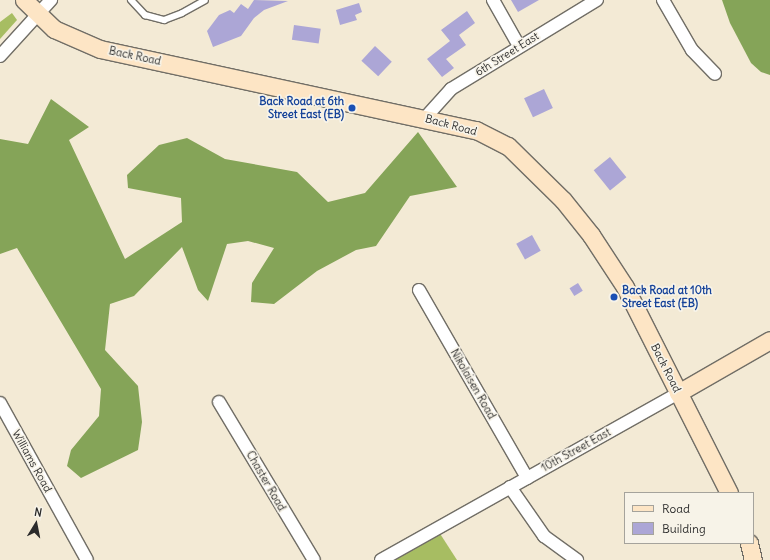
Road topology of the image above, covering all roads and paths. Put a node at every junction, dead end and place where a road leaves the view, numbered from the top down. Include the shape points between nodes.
1 (24, 0) edge
2 (51, 0) edge
3 (131, 0) edge
4 (205, 0) edge
5 (493, 0) edge
6 (597, 0) edge
7 (663, 0) edge
8 (38, 16) junction
9 (519, 46) junction
10 (0, 56) edge
11 (715, 74) dead end
12 (425, 118) junction
13 (419, 290) dead end
14 (770, 340) edge
15 (678, 393) junction
16 (219, 402) dead end
17 (0, 403) edge
18 (527, 478) junction
19 (510, 487) junction
20 (728, 492) edge
21 (749, 544) edge
22 (87, 560) edge
23 (314, 560) edge
24 (381, 560) edge
25 (577, 560) edge
26 (753, 560) edge

1 - 8 street, Back Road
2 - 8 street
3 - 4 lane via 145,15 164,20
5 - 9 street
6 - 9 street, 6th Street East
7 - 11 street via 692,50
8 - 10 street
8 - 12 street, Back Road via 65,35 100,49
9 - 12 street, 6th Street East via 451,89
12 - 15 street, Back Road via 476,130 508,146 563,200 591,235 625,287
13 - 18 street, Nikolaisen Road
14 - 15 street, 10th Street East
15 - 18 street, 10th Street East
15 - 20 street, Back Road
16 - 23 street, Chaster Road
17 - 22 street, Williams Road
18 - 19 street, 10th Street East
19 - 24 street, 10th Street East
19 - 25 street via 544,536
21 - 26 street

